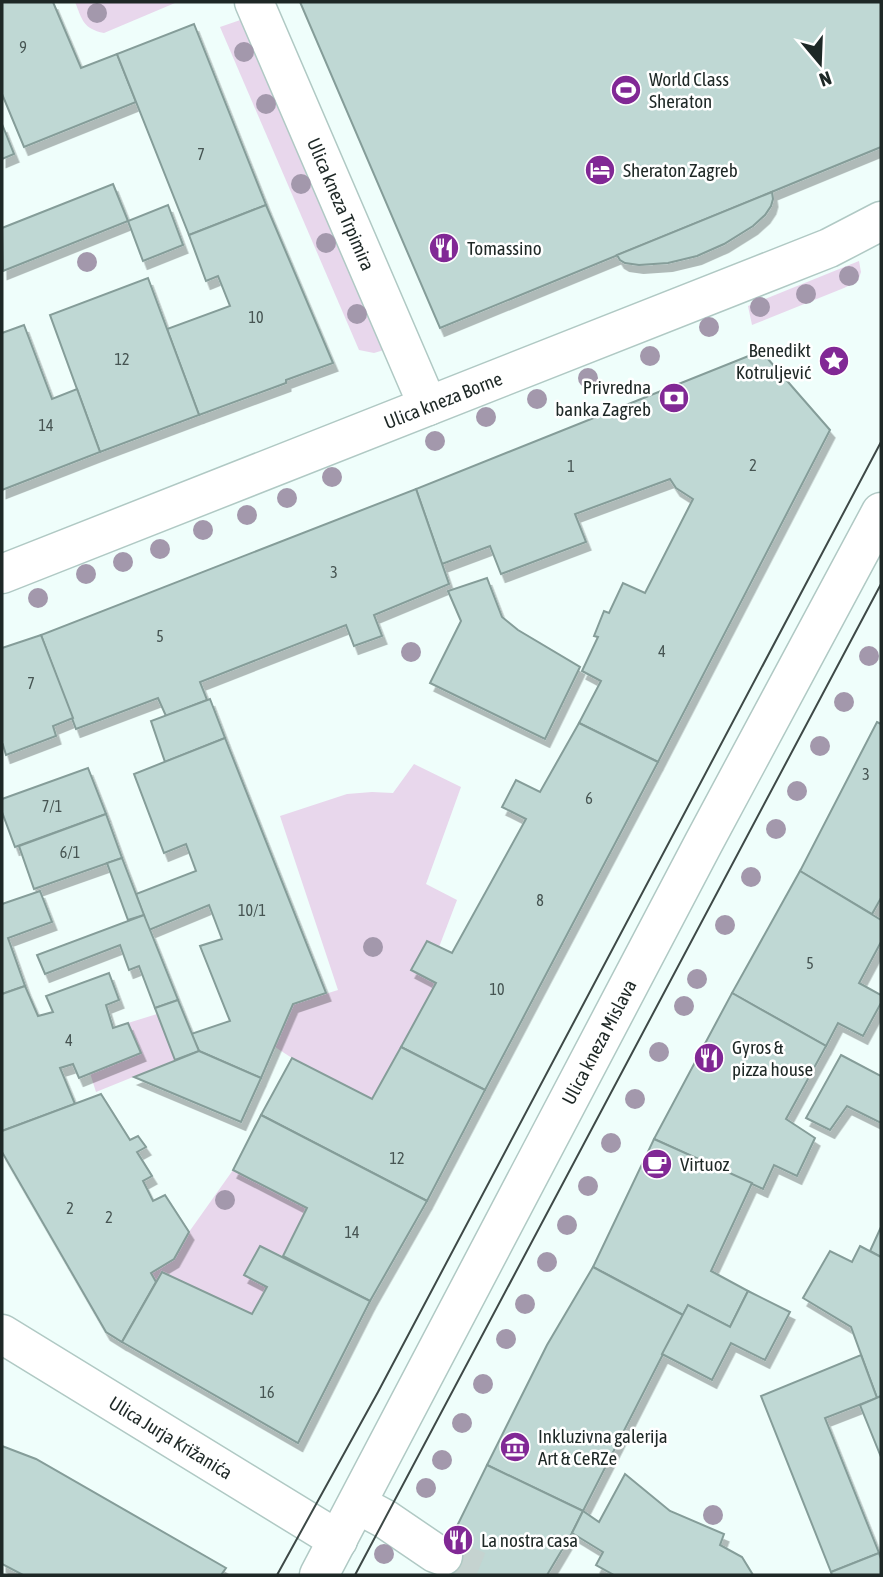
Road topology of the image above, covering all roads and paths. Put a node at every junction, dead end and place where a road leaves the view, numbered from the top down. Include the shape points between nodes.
1 (254, 2) edge
2 (881, 221) edge
3 (428, 406) junction
4 (881, 512) edge
5 (2, 573) edge
6 (2, 1334) edge
7 (357, 1504) junction
8 (338, 1540) junction
9 (443, 1556) tunnel mouth
10 (319, 1575) edge

1 - 3 street, Ulica kneza Trpimira
2 - 3 street, Ulica kneza Borne via 829,248
3 - 5 street, Ulica kneza Borne
4 - 7 street, Ulica kneza Mislava
6 - 8 street, Ulica Jurja Križanića
7 - 8 street, Ulica kneza Mislava
7 - 9 street
8 - 10 street, Ulica kneza Mislava

